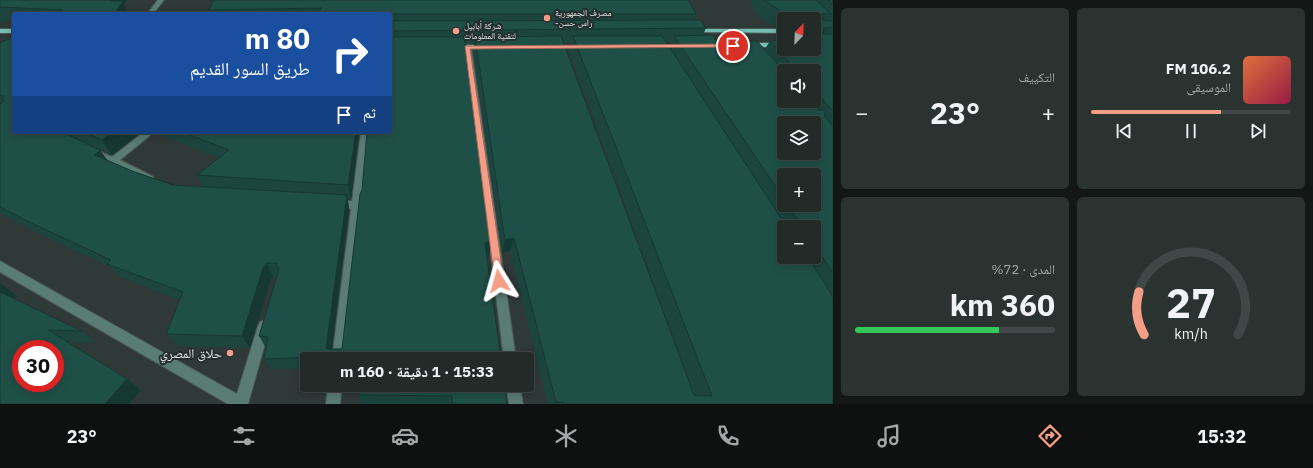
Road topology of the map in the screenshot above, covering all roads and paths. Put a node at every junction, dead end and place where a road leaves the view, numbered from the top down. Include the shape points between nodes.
1 (161, 0) edge
2 (152, 12) edge
3 (0, 31) edge
4 (12, 31) edge
5 (682, 31) edge
6 (777, 31) edge
7 (777, 45) edge
8 (444, 47) edge
9 (467, 47) junction
10 (491, 47) edge
11 (746, 47) edge
12 (147, 134) edge
13 (365, 134) edge
14 (86, 148) edge
15 (113, 161) junction
16 (161, 184) edge
17 (329, 203) edge
18 (358, 205) junction
19 (0, 266) edge
20 (268, 313) edge
21 (339, 352) edge
22 (509, 352) edge
23 (334, 392) edge
24 (514, 392) edge
25 (241, 404) edge
26 (333, 404) edge
27 (516, 404) edge

1 - 2 street
3 - 4 main road
5 - 6 main road
7 - 11 main road
8 - 9 main road
9 - 10 main road
9 - 22 street
12 - 15 street
13 - 18 street
14 - 15 street
15 - 16 street
17 - 18 street
18 - 21 street
19 - 25 street
20 - 25 street
23 - 26 street
24 - 27 street

